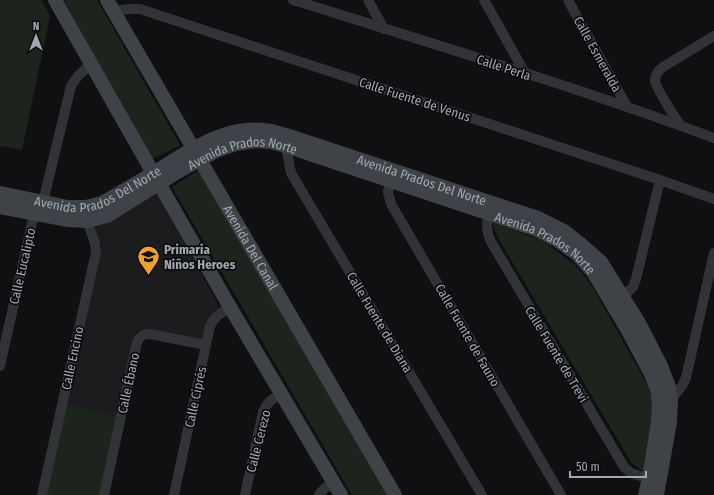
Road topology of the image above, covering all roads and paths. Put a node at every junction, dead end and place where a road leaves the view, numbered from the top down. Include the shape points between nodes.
1 (55, 0) edge
2 (293, 0) edge
3 (368, 0) edge
4 (484, 0) edge
5 (568, 0) edge
6 (111, 6) edge
7 (384, 29) junction
8 (714, 36) edge
9 (91, 64) junction
10 (525, 74) junction
11 (627, 107) junction
12 (680, 126) junction
13 (714, 138) edge
14 (286, 146) junction
15 (197, 153) junction
16 (391, 176) junction
17 (156, 178) junction
18 (660, 180) junction
19 (0, 193) edge
20 (714, 199) edge
21 (43, 202) junction
22 (0, 207) edge
23 (488, 213) junction
24 (34, 214) junction
25 (87, 221) junction
26 (714, 253) edge
27 (623, 297) junction
28 (230, 307) junction
29 (633, 326) junction
30 (206, 345) junction
31 (0, 366) edge
32 (281, 394) junction
33 (671, 400) junction
34 (649, 479) junction
35 (334, 482) junction
36 (42, 495) edge
37 (104, 495) edge
38 (174, 495) edge
39 (245, 495) edge
40 (320, 495) edge
41 (341, 495) edge
42 (395, 495) edge
43 (482, 495) edge
44 (561, 495) edge
45 (645, 495) edge
46 (657, 495) edge

1 - 9 main road
2 - 7 street, Calle Perla
3 - 7 street
4 - 10 street
5 - 11 street, Calle Esmeralda
6 - 15 main road, Avenida Del Canal
6 - 18 street, Calle Fuente de Venus via 140,8
7 - 10 street, Calle Perla
8 - 12 street via 663,67 654,79 656,87
9 - 17 main road
9 - 21 street via 71,86
10 - 11 street, Calle Perla
11 - 12 street, Calle Perla
12 - 13 street, Calle Perla
14 - 15 main road, Avenida Prados Norte via 254,141
14 - 16 main road, Avenida Prados Norte
14 - 43 street, Calle Fuente de Diana via 292,173
15 - 16 main road, Avenida Prados Del Norte via 212,138 231,132 270,131
15 - 17 main road, Avenida Prados Del Norte
15 - 42 main road, Avenida Del Canal
16 - 23 main road, Avenida Prados Norte
16 - 27 main road, Avenida Prados Del Norte via 538,218 564,232 601,262
16 - 44 street, Calle Fuente de Fauno via 388,192 391,204
17 - 21 main road, Avenida Prados Del Norte via 86,208
17 - 25 main road via 107,216
17 - 28 main road
18 - 20 street, Calle Fuente de Venus
18 - 27 street via 636,279 633,287
19 - 21 main road, Avenida Prados Del Norte
22 - 24 main road
23 - 29 main road, Avenida Prados Norte via 535,229 577,254
23 - 34 street, Calle Fuente de Trevi via 486,224 490,240 624,467 631,474
24 - 25 main road
24 - 31 street, Calle Eucalipto
25 - 36 street, Calle Encino via 96,252
26 - 33 street via 686,378
27 - 29 main road, Avenida Prados Del Norte
28 - 30 street, Calle Ciprés via 217,315 213,321
28 - 32 main road
29 - 33 main road, Avenida Prados Del Norte via 661,366 669,386
29 - 34 main road, Avenida Prados Norte via 658,392 658,422
30 - 37 street, Calle Ébano via 150,334 140,337
30 - 38 street, Calle Ciprés
32 - 35 main road
32 - 39 street, Calle Cerezo via 266,404 263,412
33 - 46 main road, Avenida Prados Del Norte via 670,422
34 - 45 main road, Avenida Prados Norte
35 - 40 street
35 - 41 main road

